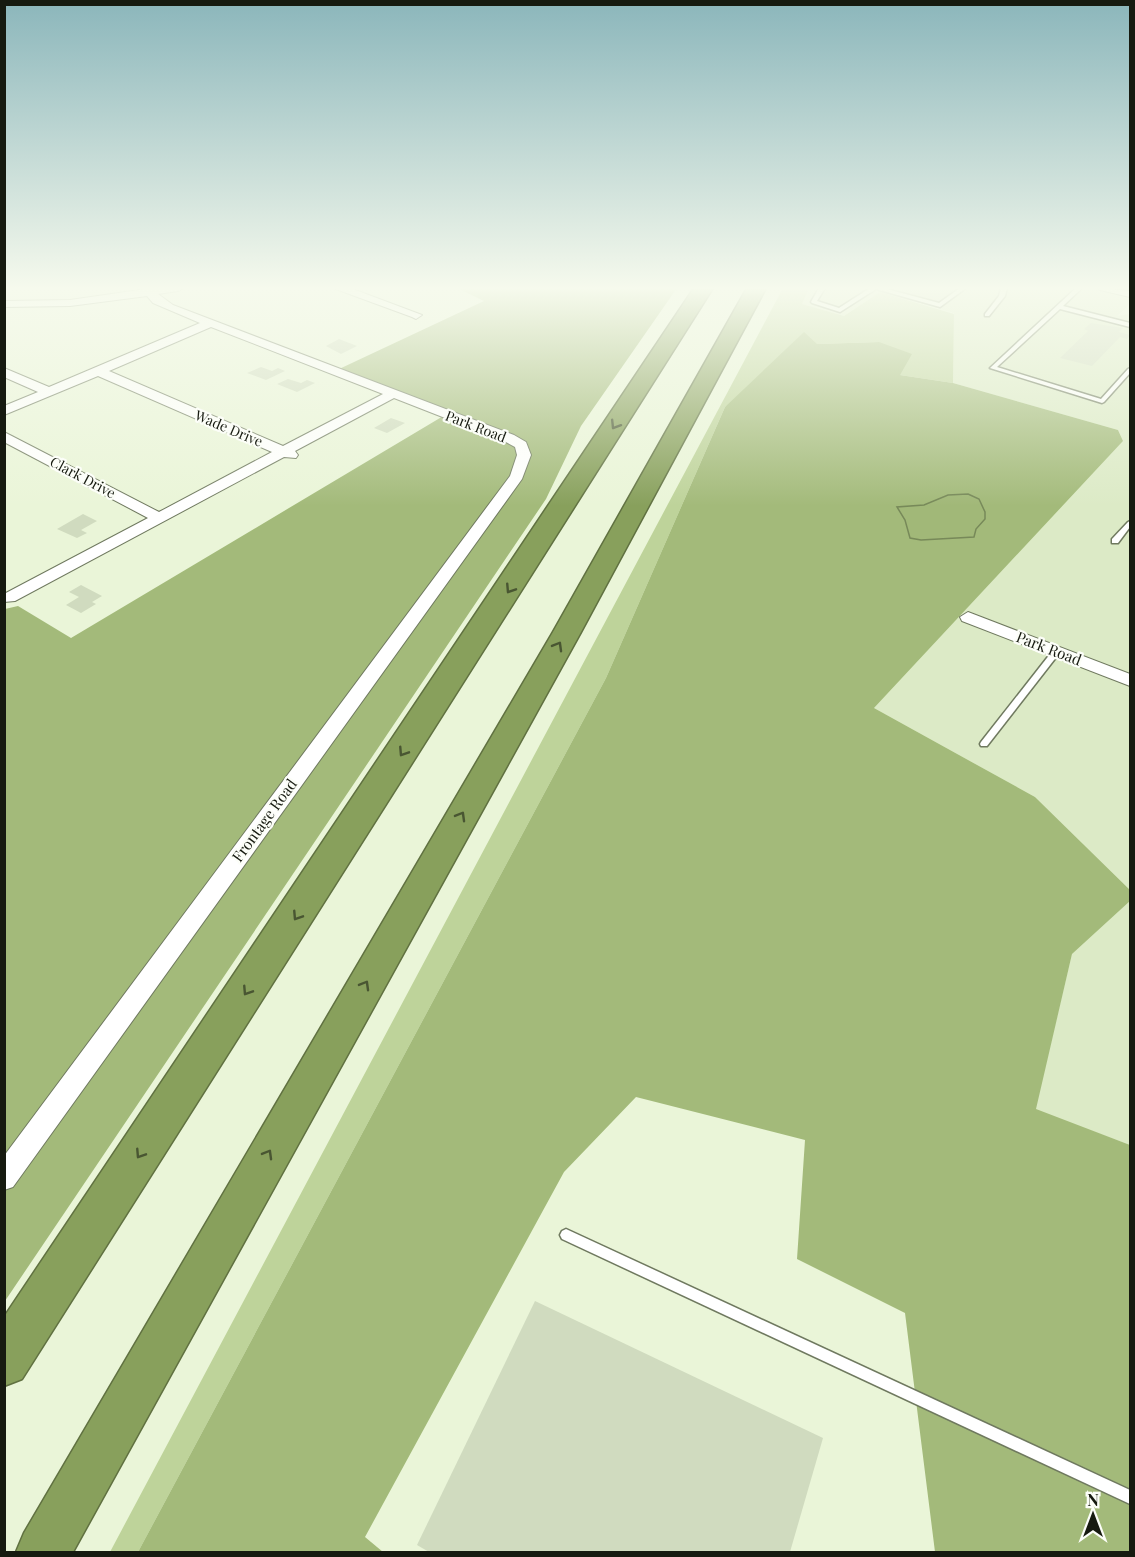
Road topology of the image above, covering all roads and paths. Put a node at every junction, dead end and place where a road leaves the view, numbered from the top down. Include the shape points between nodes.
1 (123, 361) edge
2 (307, 361) edge
3 (657, 361) edge
4 (717, 361) edge
5 (1001, 361) edge
6 (1131, 369) edge
7 (99, 371) junction
8 (4, 372) edge
9 (49, 392) junction
10 (392, 394) junction
11 (4, 411) edge
12 (4, 436) edge
13 (289, 454) junction
14 (523, 461) joint
15 (161, 519) junction
16 (1131, 523) edge
17 (1115, 541) dead end
18 (10, 600) edge
19 (968, 617) dead end
20 (1057, 651) junction
21 (1131, 681) edge
22 (984, 744) dead end
23 (4, 1179) edge
24 (249, 1188) junction
25 (566, 1235) dead end
26 (53, 1287) junction
27 (4, 1352) edge
28 (4, 1361) edge
29 (1131, 1497) edge
30 (43, 1552) edge
31 (67, 1552) edge

1 - 7 street
2 - 10 street, Park Road
3 -> 26 highway
24 -> 4 highway via 567,632
5 - 6 lane via 993,368 1101,401
7 - 9 street
7 - 13 street, Wade Drive
8 - 9 street
9 - 11 street
10 - 13 street
10 - 14 street, Park Road via 509,438 521,445
12 - 15 street, Clark Drive
13 - 15 street
14 - 23 street, Frontage Road via 517,476
15 - 18 street
16 - 17 lane
19 - 20 street, Park Road
20 - 21 street, Park Road
20 - 22 lane
24 - 30 highway
24 - 31 highway
25 - 29 lane
26 - 27 highway
26 - 28 highway

